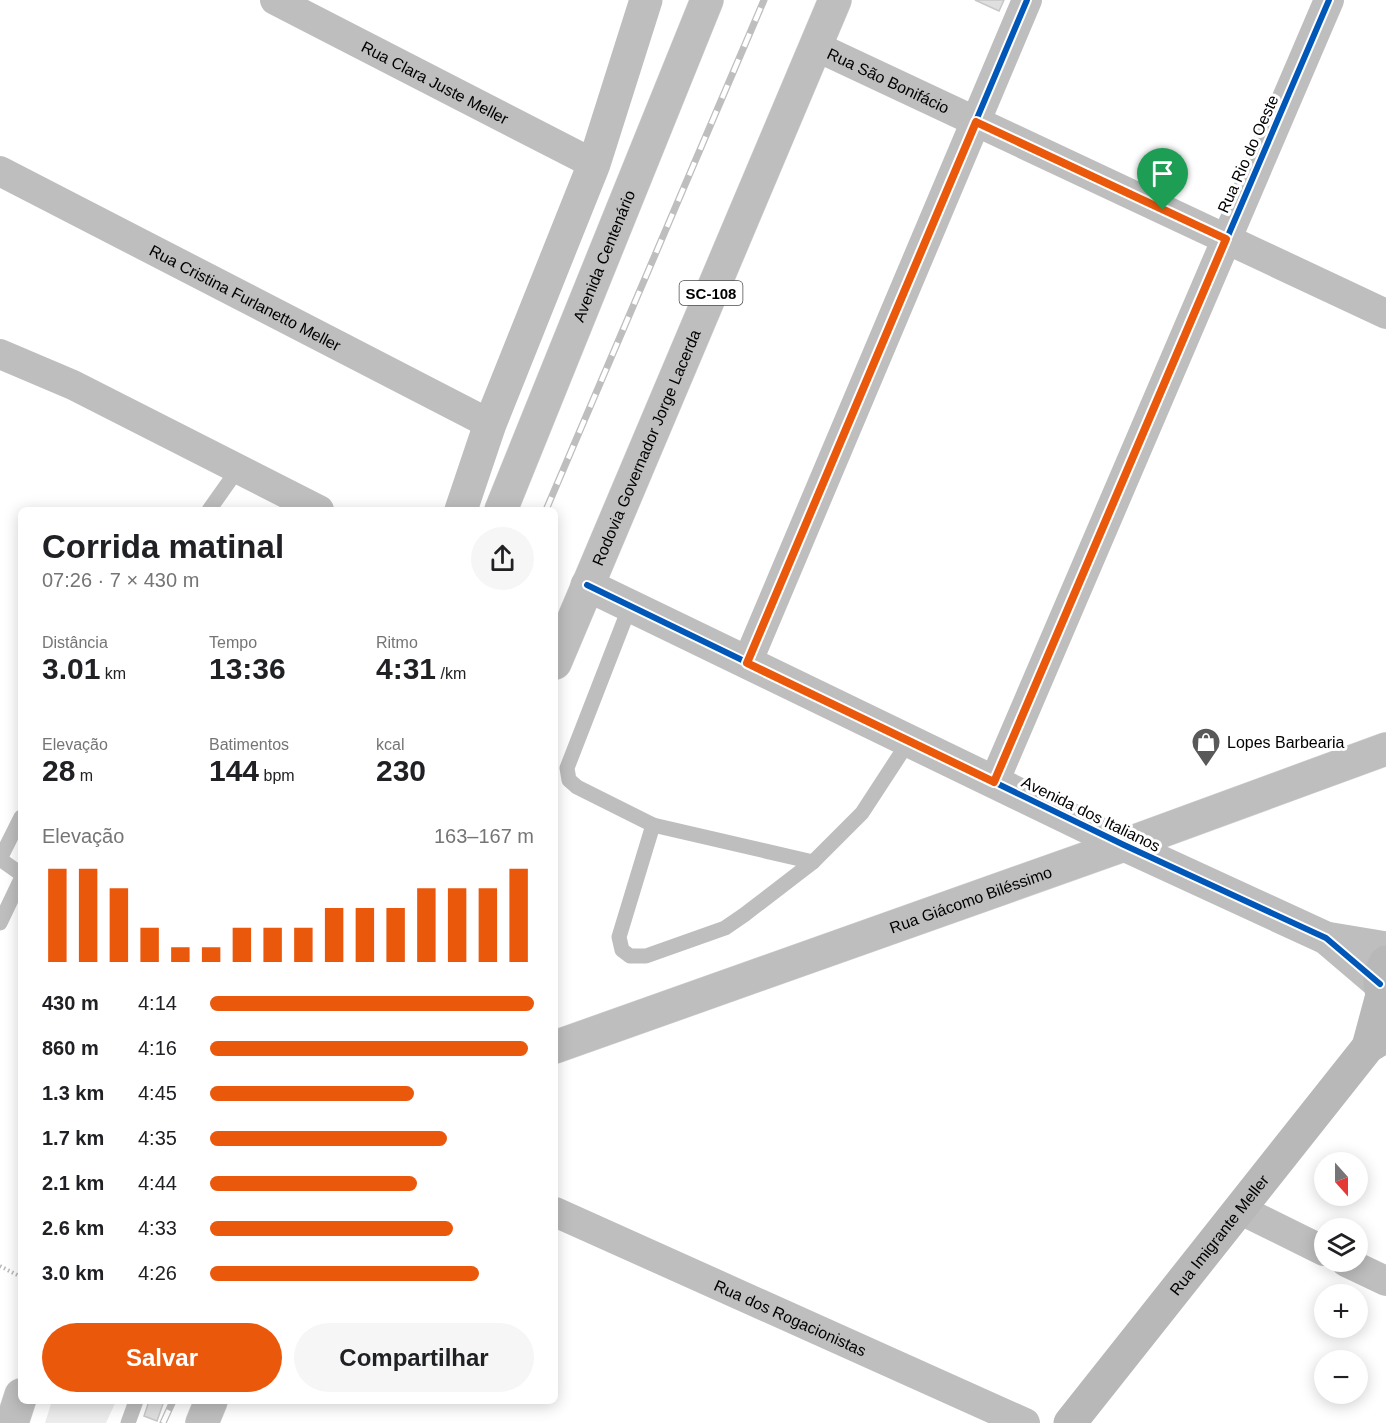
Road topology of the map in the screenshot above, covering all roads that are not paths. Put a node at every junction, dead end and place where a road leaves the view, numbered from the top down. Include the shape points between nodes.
1 (275, 0) edge
2 (646, 0) edge
3 (835, 0) edge
4 (1027, 0) edge
5 (1329, 0) edge
6 (705, 2) edge
7 (815, 46) junction
8 (976, 122) junction
9 (594, 164) junction
10 (0, 171) edge
11 (1226, 239) junction
12 (1386, 314) edge
13 (0, 354) edge
14 (489, 424) junction
15 (238, 469) junction
16 (211, 507) edge
17 (313, 507) edge
18 (462, 507) edge
19 (502, 507) edge
20 (587, 585) junction
21 (630, 606) junction
22 (558, 656) edge
23 (747, 663) junction
24 (909, 741) junction
25 (1386, 749) edge
26 (994, 782) junction
27 (18, 823) edge
28 (653, 825) junction
29 (1124, 845) junction
30 (0, 859) edge
31 (813, 862) junction
32 (18, 874) edge
33 (18, 883) edge
34 (0, 922) edge
35 (1326, 939) junction
36 (1386, 948) edge
37 (1384, 986) edge
38 (1377, 1041) edge
39 (558, 1046) edge
40 (1239, 1209) junction
41 (558, 1213) edge
42 (1314, 1246) edge
43 (1367, 1272) edge
44 (1386, 1281) edge
45 (18, 1404) edge
46 (135, 1404) edge
47 (211, 1404) edge
48 (12, 1423) edge
49 (128, 1423) edge
50 (202, 1423) edge
51 (1025, 1423) edge
52 (1070, 1423) edge

1 - 9 street, Rua Clara Juste Meller
2 - 9 main road
3 - 7 main road, Rodovia Governador Jorge Lacerda / SC-108
4 - 8 street
5 - 11 street, Rua Rio do Oeste
6 - 19 main road, Avenida Centenário
7 - 8 street, Rua São Bonifácio
7 - 20 main road, Rodovia Governador Jorge Lacerda / SC-108
8 - 11 street, Rua São Bonifácio
8 - 23 street
9 - 14 main road
10 - 14 street, Rua Cristina Furlanetto Meller
11 - 12 street, Rua São Bonifácio
11 - 26 street, Rua Rio do Oeste
13 - 15 street via 73,385
14 - 18 main road
15 - 16 lane
15 - 17 street
20 - 21 main road, Avenida dos Italianos
20 - 22 main road, Rodovia Governador Jorge Lacerda / SC-108
21 - 23 main road, Avenida dos Italianos
21 - 28 lane via 567,768 569,780 577,788
23 - 24 main road, Avenida dos Italianos
24 - 26 main road, Avenida dos Italianos
24 - 31 lane via 862,813
25 - 29 main road, Rua Giácomo Biléssimo
26 - 29 main road, Avenida dos Italianos
27 - 30 lane
28 - 31 lane
28 - 31 lane via 619,937 622,950 630,956 646,956 725,928
29 - 35 main road, Avenida dos Italianos
29 - 39 main road, Rua Giácomo Biléssimo
30 - 32 lane
33 - 34 lane
35 - 36 main road, Avenida dos Italianos
35 - 37 main road, Avenida dos Italianos
37 - 38 main road, Rua Imigrante Meller
38 - 40 main road, Rua Imigrante Meller
40 - 42 street
40 - 52 main road, Rua Imigrante Meller
41 - 51 street, Rua dos Rogacionistas
43 - 44 street
45 - 48 main road
46 - 49 lane
47 - 50 main road

